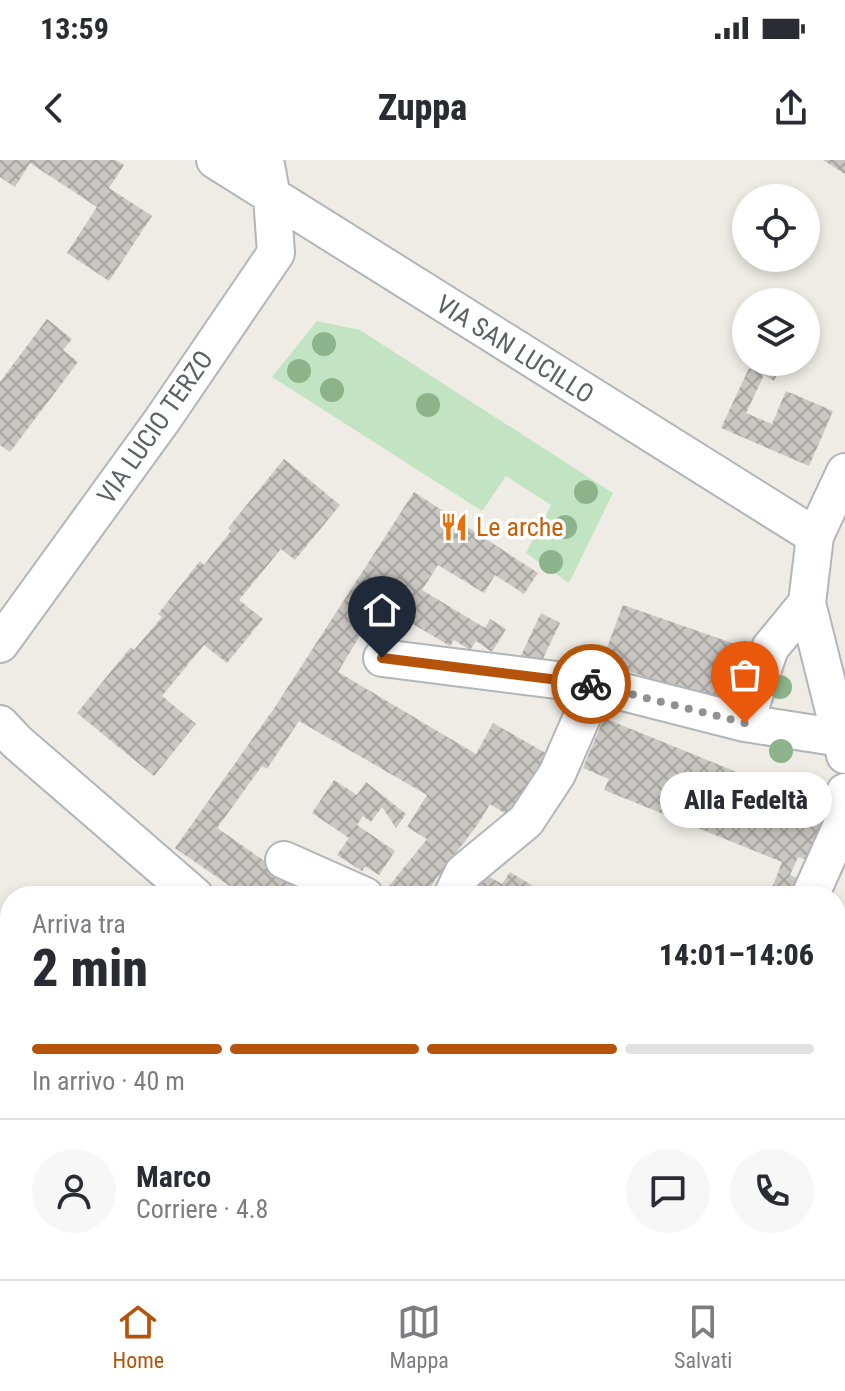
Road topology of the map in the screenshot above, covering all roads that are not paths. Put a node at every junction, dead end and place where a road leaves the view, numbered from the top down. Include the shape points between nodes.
1 (215, 160) edge
2 (265, 160) edge
3 (272, 197) junction
4 (845, 472) edge
5 (815, 536) junction
6 (807, 603) junction
7 (0, 644) edge
8 (382, 658) dead end
9 (596, 685) junction
10 (745, 723) junction
11 (0, 724) edge
12 (843, 746) edge
13 (845, 792) edge
14 (284, 860) dead end
15 (183, 886) edge
16 (342, 886) edge
17 (457, 886) edge
18 (814, 886) edge

1 - 3 street, VIA SAN LUCILLO
2 - 3 street, VIA LUCIO TERZO
3 - 5 street, VIA SAN LUCILLO
3 - 7 street, VIA LUCIO TERZO via 276,253
4 - 5 street
5 - 6 street
6 - 10 street via 770,648
6 - 12 street
8 - 9 street
9 - 10 street
9 - 17 street via 557,774 526,821 463,873
10 - 12 street
11 - 15 street
13 - 18 street via 844,820
14 - 16 street

